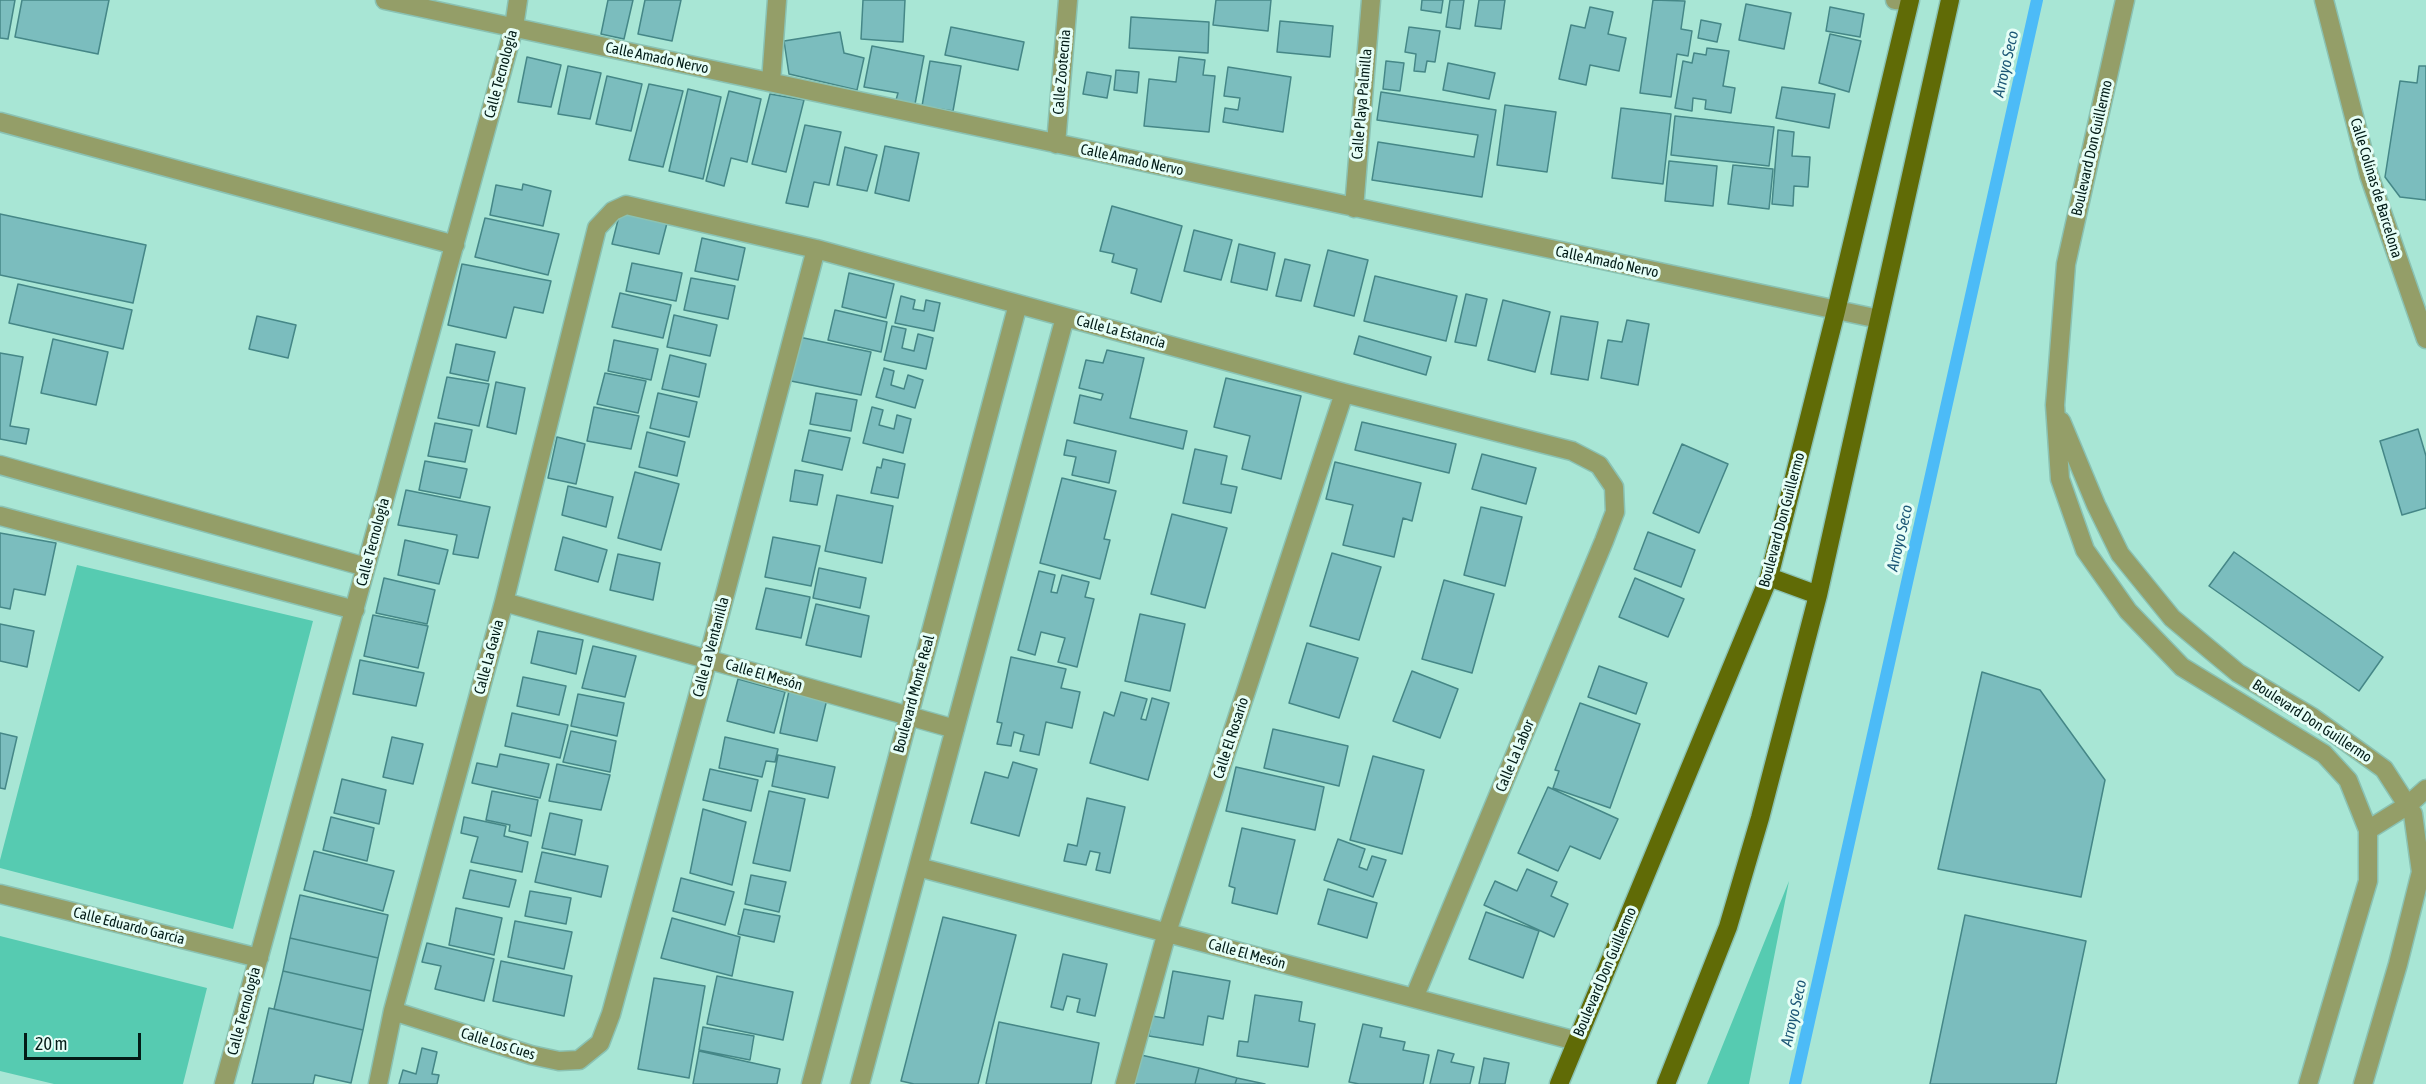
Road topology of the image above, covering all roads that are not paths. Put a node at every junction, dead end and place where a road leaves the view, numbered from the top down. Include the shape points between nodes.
1 (385, 0) edge
2 (518, 0) edge
3 (777, 0) edge
4 (1068, 0) edge
5 (1371, 0) edge
6 (1905, 0) edge
7 (1950, 0) edge
8 (2125, 0) edge
9 (2324, 0) edge
10 (514, 27) junction
11 (771, 82) junction
12 (0, 122) edge
13 (1056, 144) junction
14 (1354, 208) junction
15 (597, 228) joint
16 (455, 244) junction
17 (816, 249) junction
18 (1018, 304) junction
19 (1836, 311) junction
20 (1065, 317) junction
21 (1879, 319) junction
22 (2426, 339) edge
23 (1344, 393) junction
24 (2055, 405) junction
25 (0, 465) edge
26 (1615, 512) joint
27 (0, 516) edge
28 (366, 567) junction
29 (1769, 577) junction
30 (1818, 595) junction
31 (504, 602) junction
32 (355, 610) junction
33 (708, 659) junction
34 (908, 715) junction
35 (955, 729) junction
36 (2426, 789) edge
37 (2408, 805) junction
38 (2368, 830) junction
39 (918, 867) junction
40 (0, 894) edge
41 (1167, 932) junction
42 (259, 958) junction
43 (1414, 998) junction
44 (393, 1011) junction
45 (1576, 1041) junction
46 (600, 1043) joint
47 (224, 1084) edge
48 (378, 1084) edge
49 (811, 1084) edge
50 (860, 1084) edge
51 (1125, 1084) edge
52 (1559, 1084) edge
53 (1666, 1084) edge
54 (2308, 1084) edge
55 (2363, 1084) edge

1 - 10 street, Calle Amado Nervo
2 - 10 street, Calle Tecnología
3 - 11 street
4 - 13 street, Calle Zootecnia
5 - 14 street, Calle Playa Palmilla
6 - 19 main road, Boulevard Don Guillermo
7 - 21 main road
8 - 24 street, Boulevard Don Guillermo via 2066,264
9 - 22 street, Calle Colinas de Barcelona via 2369,175
10 - 11 street, Calle Amado Nervo
10 - 16 street, Calle Tecnología
11 - 13 street, Calle Amado Nervo
12 - 16 street
13 - 14 street, Calle Amado Nervo
14 - 19 street, Calle Amado Nervo
15 - 17 street, Calle La Estancia via 613,211 626,205
15 - 31 street, Calle La Gavia
16 - 28 street, Calle Tecnología
17 - 18 street, Calle La Estancia
17 - 33 street, Calle La Ventanilla
18 - 20 street, Calle La Estancia
18 - 34 street, Boulevard Monte Real
19 - 21 street, Calle Amado Nervo
19 - 29 main road, Boulevard Don Guillermo
20 - 23 street, Calle La Estancia
20 - 35 street
21 - 30 main road
23 - 26 street, Calle La Estancia via 1572,451 1599,465 1614,487
23 - 41 street, Calle El Rosario
24 - 37 street, Boulevard Don Guillermo via 2120,554 2172,618 2238,673 2312,717 2384,769
24 - 38 street, Boulevard Don Guillermo via 2060,479 2085,550 2128,611 2182,667 2324,754 2348,780
25 - 28 street
26 - 43 street, Calle La Labor
27 - 32 street
28 - 32 street, Calle Tecnología
29 - 30 main road
29 - 45 main road, Boulevard Don Guillermo
30 - 53 main road via 1728,927
31 - 33 street, Calle El Mesón
31 - 44 street, Calle La Gavia
32 - 42 street, Calle Tecnología
33 - 34 street, Calle El Mesón
33 - 46 street, Calle La Ventanilla
34 - 35 street, Calle El Mesón
34 - 49 street, Boulevard Monte Real
35 - 39 street
36 - 37 street
37 - 38 street
37 - 55 street, Boulevard Don Guillermo via 2413,814 2421,872
38 - 54 street, Boulevard Don Guillermo via 2368,881
39 - 41 street, Calle El Mesón
39 - 50 street
40 - 42 street, Calle Eduardo Garcia
41 - 43 street, Calle El Mesón
41 - 51 street, Calle El Rosario
42 - 47 street, Calle Tecnología
43 - 45 street, Calle El Mesón
44 - 46 street, Calle Los Cues via 531,1055 559,1060 579,1060
44 - 48 street, Calle La Gavia
45 - 52 main road, Boulevard Don Guillermo

